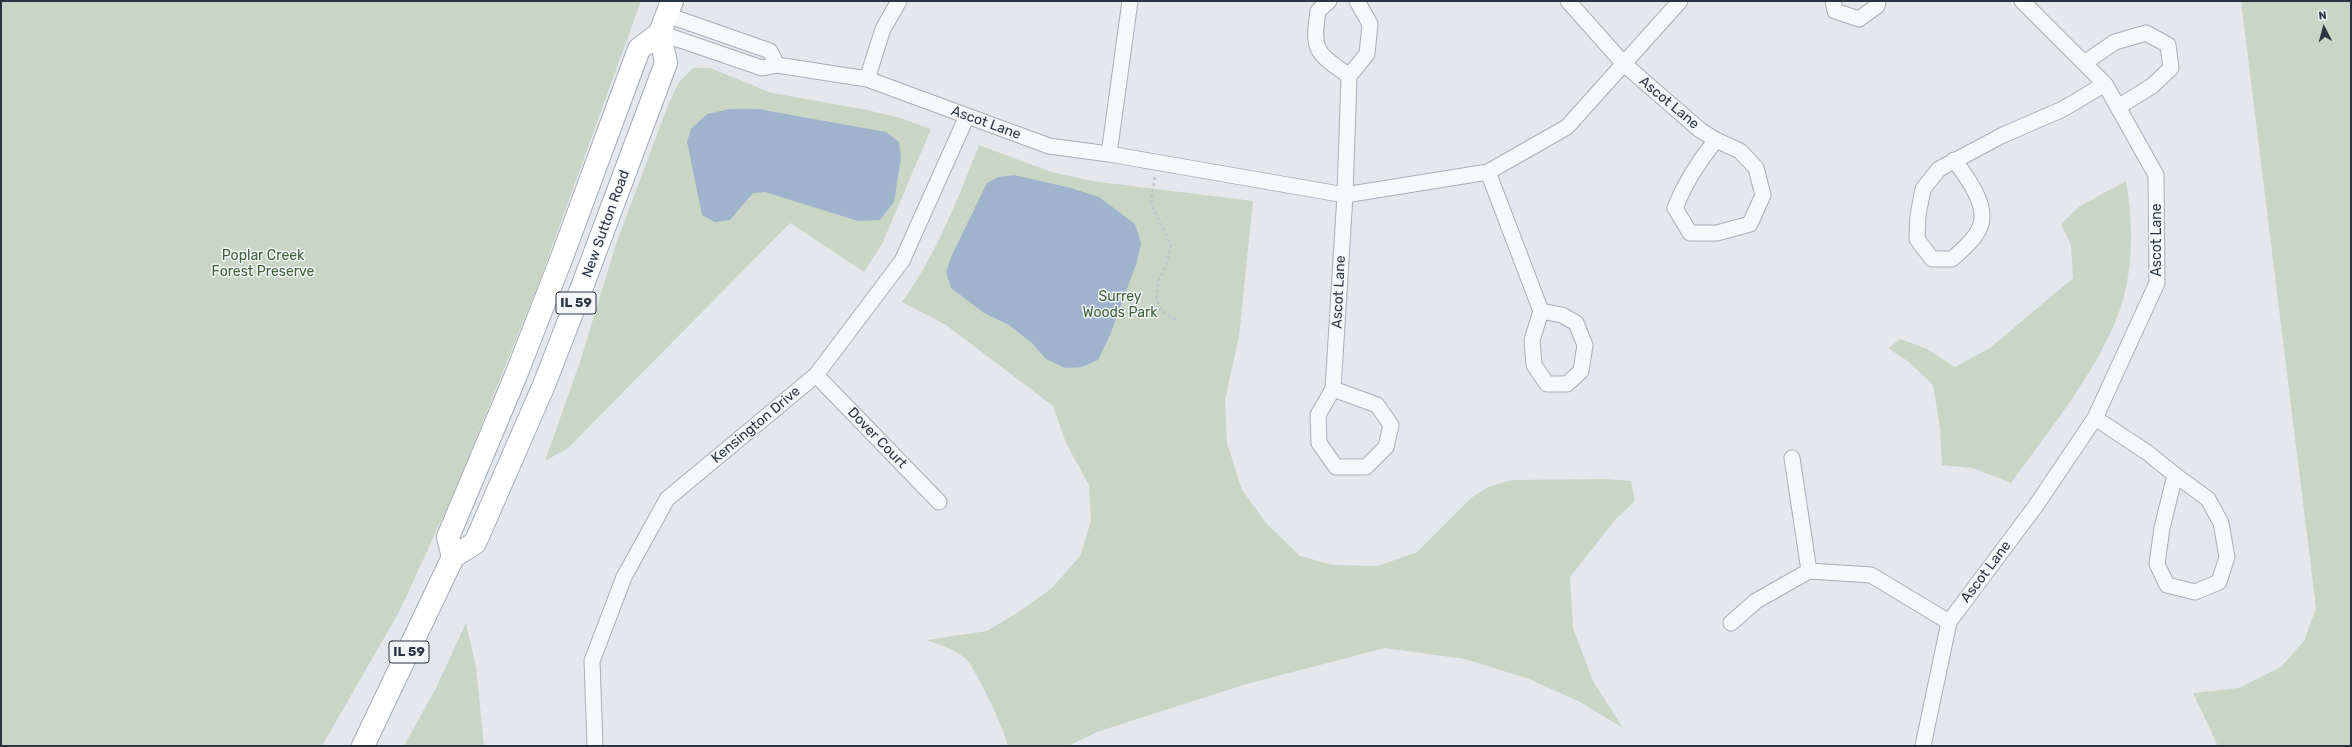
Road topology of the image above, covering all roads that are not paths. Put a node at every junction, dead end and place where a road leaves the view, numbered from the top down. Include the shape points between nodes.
1 (899, 1) edge
2 (1130, 1) edge
3 (1329, 1) edge
4 (1357, 1) edge
5 (1568, 1) edge
6 (1680, 1) edge
7 (1833, 1) edge
8 (1878, 1) edge
9 (2022, 1) edge
10 (666, 16) edge
11 (2084, 63) junction
12 (1624, 64) junction
13 (1349, 76) junction
14 (867, 79) junction
15 (2105, 84) junction
16 (2118, 107) junction
17 (966, 116) junction
18 (1716, 140) junction
19 (1109, 154) junction
20 (1954, 160) junction
21 (1488, 172) junction
22 (1345, 195) junction
23 (1541, 311) junction
24 (816, 375) junction
25 (1333, 389) junction
26 (2095, 418) junction
27 (1792, 458) dead end
28 (2175, 475) junction
29 (939, 502) dead end
30 (453, 557) junction
31 (1809, 571) junction
32 (1949, 622) junction
33 (1731, 623) dead end
34 (363, 746) edge
35 (595, 746) edge
36 (1923, 746) edge

1 - 14 street via 883,29
2 - 19 street
3 - 13 street via 1318,10 1314,38 1323,57
4 - 13 street via 1370,24 1367,54
5 - 12 street, Ascot Lane
6 - 12 street, Ascot Lane
7 - 8 street via 1835,11 1859,19 1877,6
9 - 11 street, Ascot Lane
10 - 14 street, Ascot Lane via 762,68 777,65
10 - 30 main road, IL 59 via 639,49 545,301 448,537
10 - 30 main road, New Sutton Road / IL 59 via 666,63 544,385 475,543
11 - 15 street, Ascot Lane
11 - 16 street via 2115,42 2146,33 2168,45 2171,68 2152,86
12 - 18 street, Ascot Lane via 1700,130
12 - 21 street, Ascot Lane via 1566,127
13 - 22 street, Ascot Lane
14 - 17 street, Ascot Lane
15 - 16 street, Ascot Lane
15 - 20 street via 2064,109 2003,135
16 - 26 street, Ascot Lane via 2156,174 2157,283
17 - 19 street, Ascot Lane via 1049,146
17 - 24 street, Kensington Drive via 902,261
18 - 18 street, Ascot Lane via 1740,151 1756,168 1763,196 1750,224 1717,233 1690,233 1675,208 1699,161
19 - 22 street, Ascot Lane
20 - 20 street via 1939,169 1923,189 1917,239 1932,259 1952,259 1970,242 1981,223 1979,196
21 - 22 street, Ascot Lane
21 - 23 street
22 - 25 street, Ascot Lane
23 - 23 street via 1532,340 1534,365 1547,384 1567,384 1581,371 1586,345 1576,323 1562,315
24 - 29 street, Dover Court
24 - 35 street, Kensington Drive via 667,499 624,577 592,661
25 - 25 street, Ascot Lane via 1377,405 1391,425 1386,447 1366,467 1336,467 1319,443 1318,415
26 - 28 street via 2148,453
26 - 32 street, Ascot Lane via 2035,507
27 - 31 street
28 - 28 street via 2156,564 2167,585 2195,592 2219,582 2227,558 2221,523 2208,499
30 - 34 main road, IL 59
31 - 32 street via 1871,574
31 - 33 street via 1756,601
32 - 36 street, Ascot Lane

